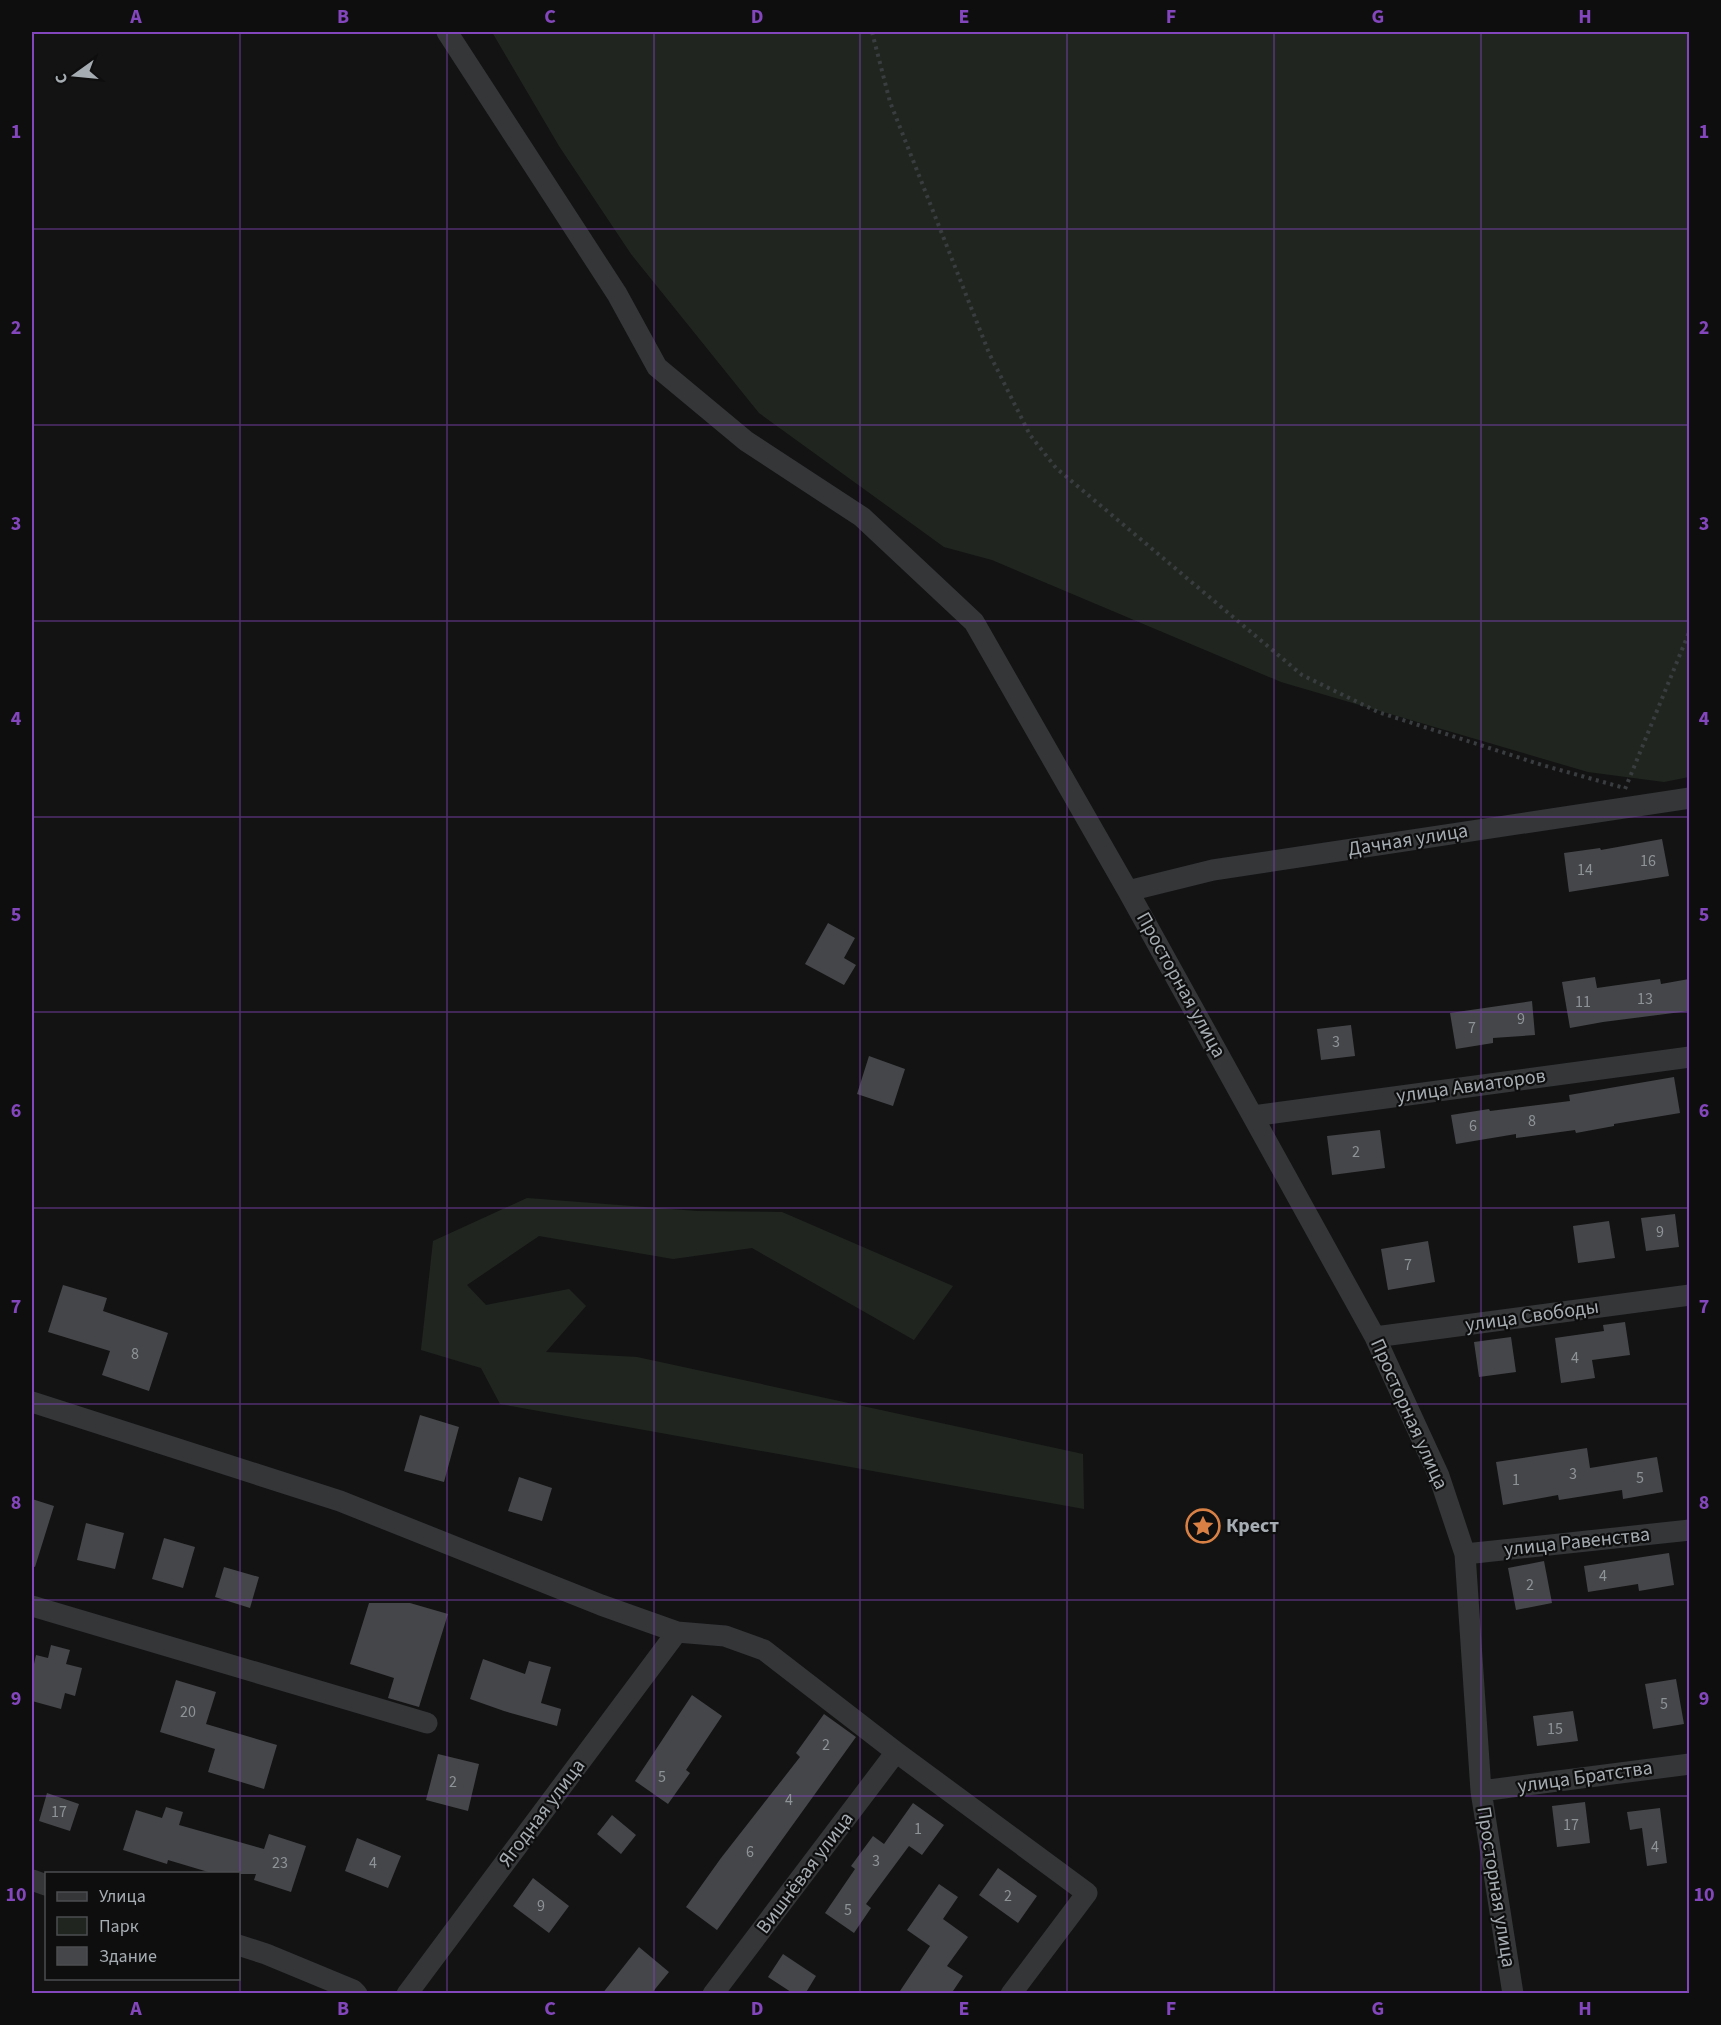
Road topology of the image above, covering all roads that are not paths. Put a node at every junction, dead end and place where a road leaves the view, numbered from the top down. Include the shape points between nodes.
1 (447, 32) edge
2 (1689, 798) edge
3 (1128, 891) junction
4 (1689, 1057) edge
5 (1253, 1116) junction
6 (1689, 1295) edge
7 (1375, 1337) junction
8 (32, 1402) edge
9 (1689, 1530) edge
10 (1465, 1554) junction
11 (32, 1606) edge
12 (677, 1632) junction
13 (427, 1723) dead end
14 (896, 1752) junction
15 (1689, 1764) edge
16 (1481, 1791) junction
17 (240, 1946) edge
18 (357, 1994) edge
19 (407, 1994) edge
20 (714, 1994) edge
21 (1011, 1994) edge
22 (1512, 1994) edge

1 - 3 street, Просторная улица via 617,294 657,366 746,441 862,517 974,622
2 - 3 street, Дачная улица via 1627,798 1213,870
3 - 5 street, Просторная улица
4 - 5 street, улица Авиаторов
5 - 7 street, Просторная улица
6 - 7 street, улица Свободы
7 - 10 street, Просторная улица via 1439,1476
8 - 12 street via 340,1501
9 - 10 street, улица Равенства
10 - 16 street, Просторная улица
11 - 13 street
12 - 14 street via 724,1636 764,1650
12 - 19 street, Ягодная улица
14 - 20 street, Вишнёвая улица
14 - 21 street via 1087,1893
15 - 16 street, улица Братства
16 - 22 street, Просторная улица
17 - 18 street

